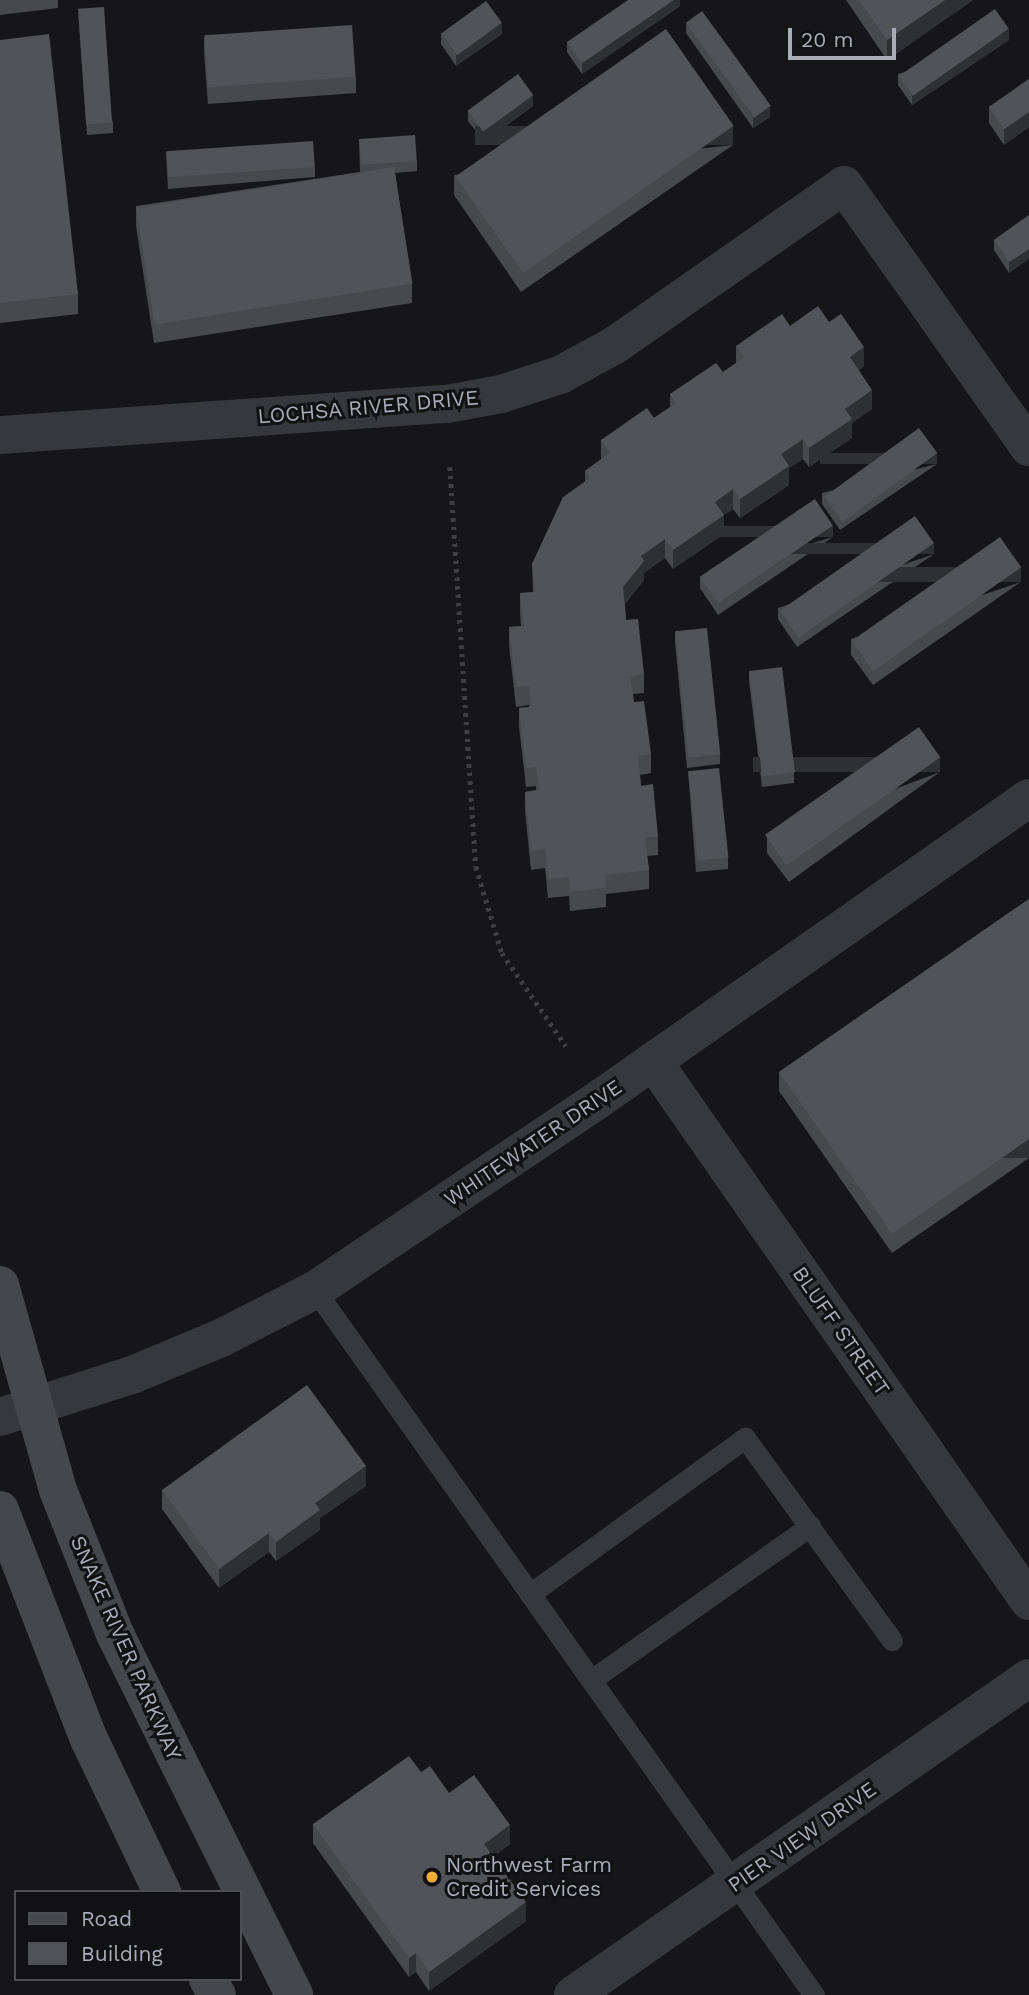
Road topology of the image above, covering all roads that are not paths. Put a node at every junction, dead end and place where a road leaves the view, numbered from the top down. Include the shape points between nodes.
1 (0, 435) edge
2 (1029, 447) edge
3 (1029, 799) edge
4 (653, 1061) junction
5 (0, 1285) edge
6 (315, 1290) junction
7 (17, 1412) edge
8 (0, 1510) edge
9 (810, 1526) junction
10 (530, 1594) junction
11 (1029, 1601) edge
12 (892, 1640) dead end
13 (1029, 1678) edge
14 (590, 1680) junction
15 (735, 1883) junction
16 (161, 1890) edge
17 (294, 1995) edge
18 (573, 1995) edge
19 (814, 1995) edge

1 - 2 street, LOCHSA RIVER DRIVE via 425,405 501,394 560,375 615,345 844,185
3 - 4 street, WHITEWATER DRIVE
4 - 6 street, WHITEWATER DRIVE
4 - 11 street, BLUFF STREET
5 - 7 street, SNAKE RIVER PARKWAY
6 - 7 street, WHITEWATER DRIVE via 221,1338
6 - 10 lane
7 - 17 street, SNAKE RIVER PARKWAY via 58,1490 115,1633
8 - 16 street via 89,1739
9 - 10 lane via 745,1438
9 - 12 lane
9 - 14 lane
10 - 14 lane
13 - 15 street, PIER VIEW DRIVE
14 - 15 lane
15 - 18 street, PIER VIEW DRIVE
15 - 19 lane

